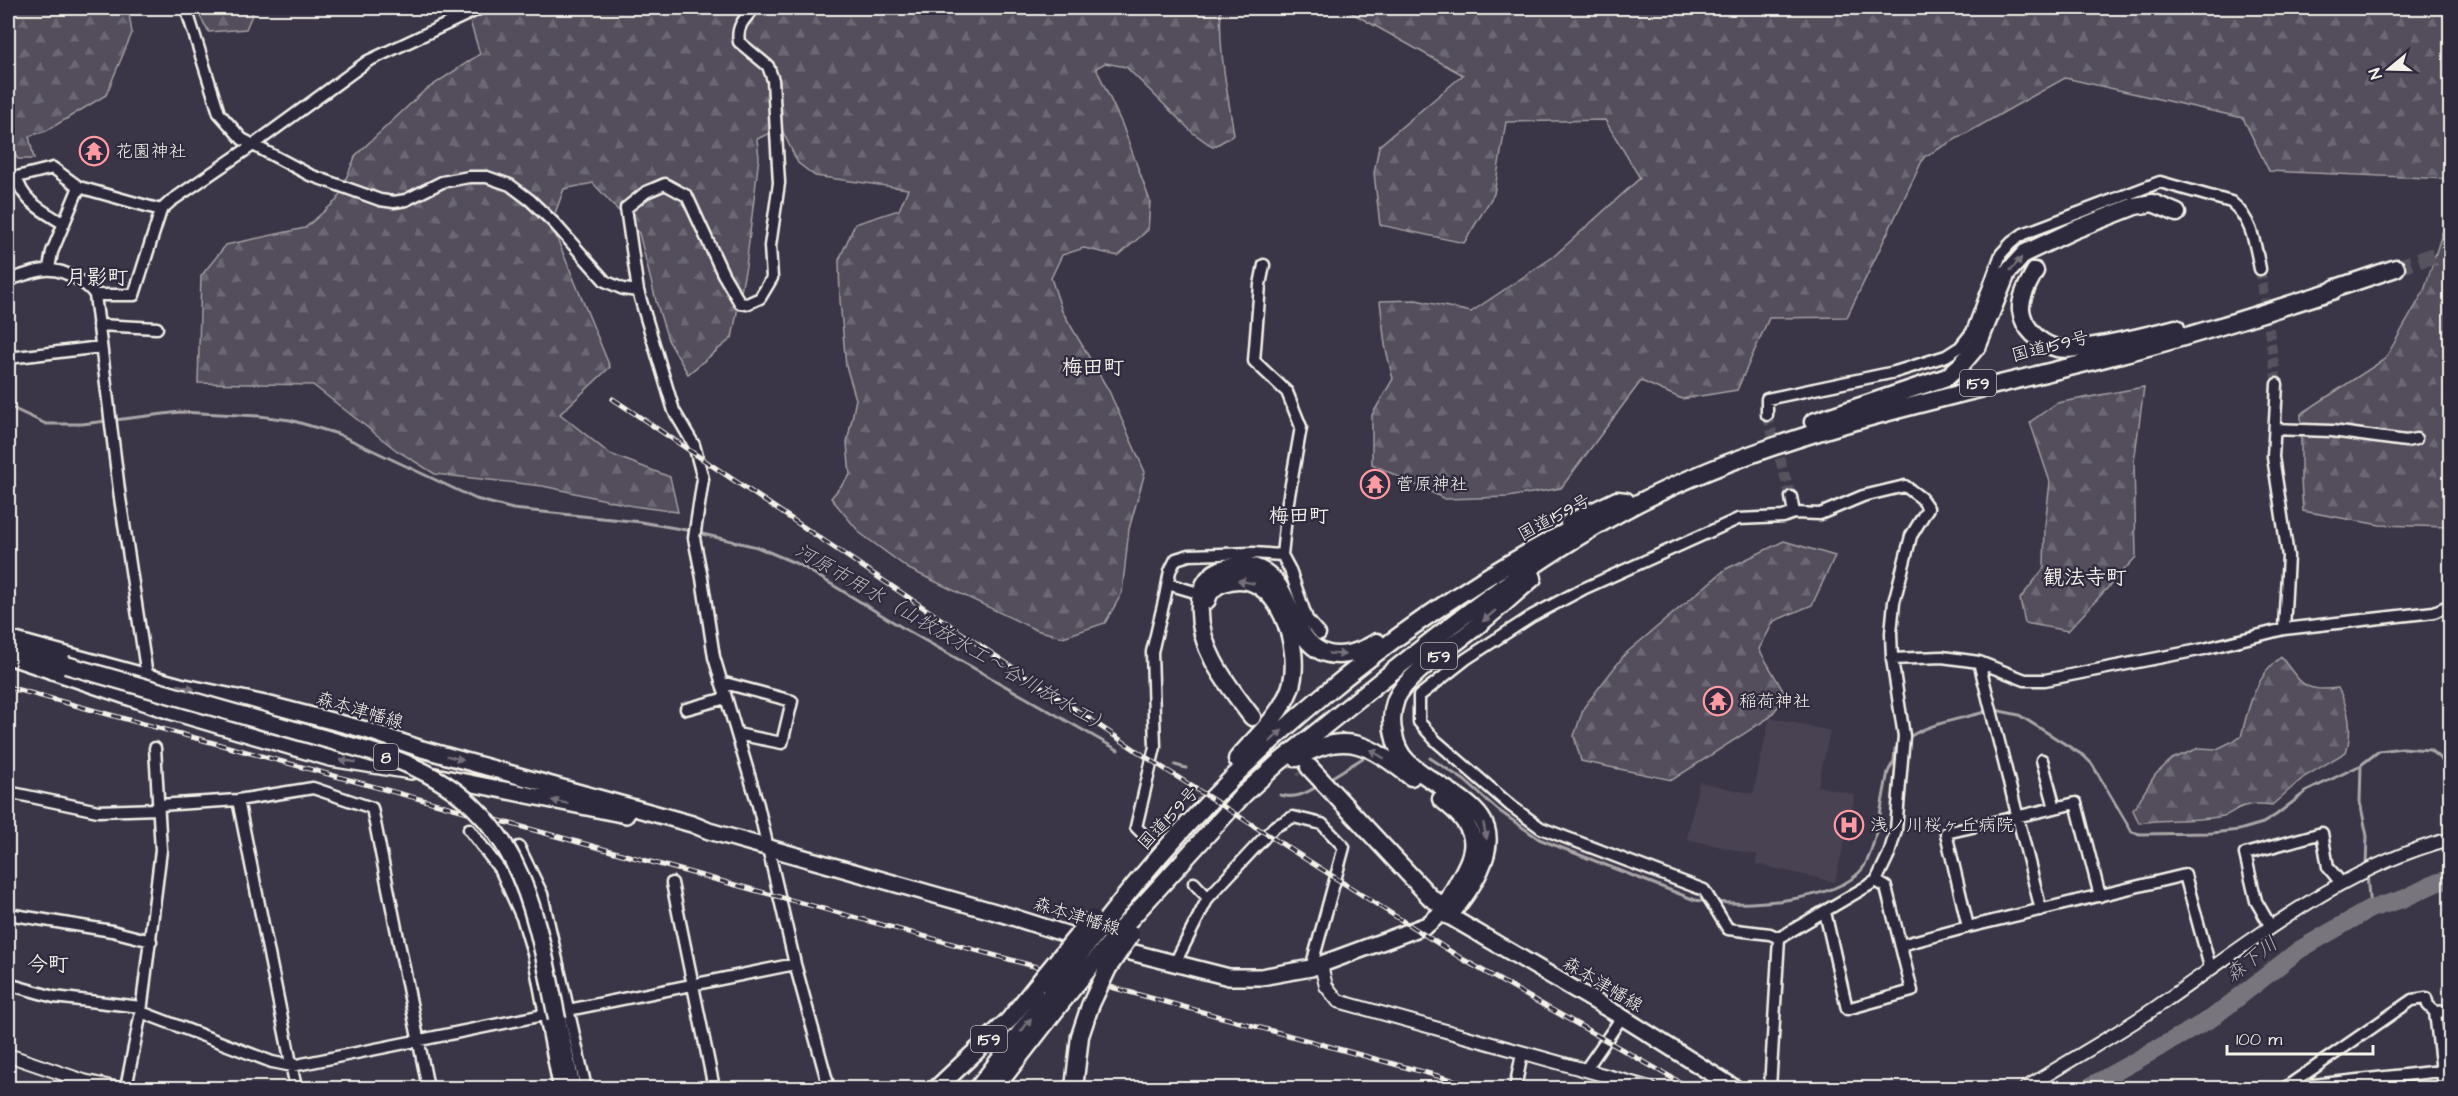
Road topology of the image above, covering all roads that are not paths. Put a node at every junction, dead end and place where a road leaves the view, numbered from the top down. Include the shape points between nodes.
1 (186, 8) edge
2 (481, 8) edge
3 (754, 8) edge
4 (252, 145) junction
5 (12, 176) edge
6 (79, 188) junction
7 (161, 210) junction
8 (2177, 213) dead end
9 (64, 224) junction
10 (1264, 265) dead end
11 (50, 268) junction
12 (2396, 268) tunnel mouth
13 (2260, 269) tunnel mouth
14 (2035, 271) dead end
15 (8, 280) edge
16 (2336, 288) junction
17 (638, 291) junction
18 (95, 295) junction
19 (2298, 297) junction
20 (98, 325) junction
21 (157, 328) dead end
22 (101, 347) junction
23 (8, 358) edge
24 (2277, 384) tunnel mouth
25 (1767, 415) dead end
26 (2275, 429) junction
27 (1783, 437) junction
28 (2416, 439) dead end
29 (1713, 470) junction
30 (1791, 497) tunnel mouth
31 (1626, 501) junction
32 (1794, 513) junction
33 (1282, 555) junction
34 (1168, 584) junction
35 (1204, 594) junction
36 (2451, 605) edge
37 (2284, 629) junction
38 (1320, 634) dead end
39 (8, 639) edge
40 (8, 647) edge
41 (8, 656) edge
42 (1892, 660) junction
43 (8, 662) edge
44 (24, 662) junction
45 (1979, 662) junction
46 (147, 676) junction
47 (721, 682) junction
48 (726, 698) junction
49 (270, 705) junction
50 (686, 709) dead end
51 (1255, 715) tunnel mouth
52 (737, 734) junction
53 (274, 742) junction
54 (155, 748) dead end
55 (422, 749) junction
56 (2042, 760) dead end
57 (1278, 763) junction
58 (1306, 769) tunnel mouth
59 (426, 774) junction
60 (8, 792) edge
61 (238, 800) junction
62 (158, 807) junction
63 (2055, 807) junction
64 (2018, 816) junction
65 (699, 828) junction
66 (469, 829) dead end
67 (1146, 837) tunnel mouth
68 (2451, 839) edge
69 (519, 847) dead end
70 (767, 847) junction
71 (1165, 848) junction
72 (527, 860) junction
73 (501, 871) junction
74 (1876, 881) junction
75 (672, 883) dead end
76 (1194, 883) tunnel mouth
77 (2341, 883) junction
78 (2100, 896) junction
79 (1208, 898) junction
80 (2041, 910) junction
81 (1445, 912) junction
82 (1825, 912) junction
83 (8, 914) edge
84 (1968, 927) junction
85 (2271, 927) junction
86 (1126, 931) junction
87 (1779, 938) junction
88 (151, 941) junction
89 (1901, 945) junction
90 (1175, 963) junction
91 (795, 964) junction
92 (1316, 967) junction
93 (2210, 968) junction
94 (8, 984) edge
95 (693, 984) junction
96 (1051, 992) junction
97 (141, 1010) junction
98 (2451, 1011) edge
99 (2435, 1012) junction
100 (556, 1014) junction
101 (1622, 1017) junction
102 (419, 1040) junction
103 (1522, 1054) junction
104 (8, 1055) edge
105 (292, 1066) junction
106 (1586, 1069) junction
107 (2446, 1070) edge
108 (2302, 1084) edge
109 (580, 1087) edge
110 (108, 1088) edge
111 (126, 1089) edge
112 (296, 1089) edge
113 (428, 1089) edge
114 (559, 1089) edge
115 (714, 1089) edge
116 (829, 1089) edge
117 (937, 1089) edge
118 (978, 1089) edge
119 (995, 1089) edge
120 (1074, 1089) edge
121 (1515, 1089) edge
122 (1650, 1089) edge
123 (1735, 1089) edge
124 (1770, 1089) edge
125 (2026, 1089) edge
126 (2285, 1089) edge
127 (2444, 1089) edge

1 - 4 street via 219,113
2 - 4 street via 368,61
3 - 17 street via 737,32 739,42 768,66 773,80 779,183 770,246 772,278 760,298 740,303 687,196 665,184 646,192 626,208
4 - 7 street
4 - 17 street via 310,175 380,200 406,200 442,182 469,177 487,177 510,185 555,224 605,281
5 - 6 street via 52,168
5 - 9 street via 34,205
6 - 7 street
6 - 9 street
7 - 18 street via 134,295
27 -> 8 highway via 1789,430 1947,377 1978,345 2007,273 2025,253 2135,206 2153,203
9 - 11 street
10 - 33 street via 1254,361 1287,392 1301,427
11 - 15 street
11 - 18 street via 69,274 90,287
12 - 16 highway, 国道159号 / 159
13 - 25 street via 2250,226 2237,207 2160,182 2023,234 2011,243 2001,254 1972,332 1946,356 1895,372 1767,399
14 - 19 highway via 2021,309 2028,328 2041,341 2058,348 2087,347 2142,336 2279,298
16 - 19 highway, 国道159号 / 159
16 - 29 highway, 国道159号 / 159 via 2151,346 1815,432
17 - 47 street via 674,411 694,445 703,479 695,531
18 - 20 street
19 - 27 highway, 国道159号 / 159 via 2159,338 1916,398
20 - 21 street
20 - 22 street
22 - 23 street
22 - 46 street
24 - 26 street
26 - 28 street
26 - 37 street via 2273,457 2288,556
27 - 31 highway, 国道159号 / 159
29 - 57 highway, 国道159号 / 159 via 1631,507 1540,562
29 -> 81 highway, 159 via 1562,556 1422,669 1397,698 1392,714 1397,750 1408,765 1472,808 1484,824 1487,844 1481,868 1470,888
30 - 32 street
35 -> 31 highway, 159 via 1207,581 1216,572 1240,565 1259,569 1276,583 1304,636 1316,649 1350,654 1365,650 1398,630 1525,547 1617,500
71 -> 31 highway, 国道159号 / 159 via 1248,761 1369,657 1478,581
32 - 42 street via 1820,514 1863,496 1905,486 1928,508 1911,536 1894,602
32 - 87 street via 1738,519 1583,589 1532,616 1466,659 1419,696 1419,722 1436,741 1541,828 1704,890 1728,929
33 - 34 street via 1189,555 1176,559
33 - 38 street via 1307,619
34 - 35 street
34 - 67 street via 1152,652 1155,747 1136,827
35 - 51 highway via 1215,654
71 -> 35 highway, 159 via 1181,821 1276,713 1294,676 1295,663 1286,625 1268,593 1249,581 1234,579
36 - 37 street via 2434,612
37 - 45 street via 2045,680 2025,680
39 - 46 main road, 森本津幡線
40 - 100 highway, 8, bridge via 406,763 451,788 492,828 520,872 534,913
41 - 44 main road, 森本津幡線
42 - 45 street via 1942,657
42 - 74 street via 1904,740 1896,830
43 - 44 main road
44 - 53 main road, 森本津幡線
45 - 64 street
46 -> 49 main road, 森本津幡線
47 - 48 street
47 - 52 street via 792,702 782,743
48 - 50 street
48 - 52 street
49 - 53 street
49 - 55 main road, 森本津幡線
52 - 70 street
59 -> 53 main road, 森本津幡線 via 330,758
54 - 62 street
55 - 59 street
55 -> 65 main road, 森本津幡線
56 - 63 street
81 -> 57 highway, 159 via 1472,856 1470,827 1461,816 1401,769 1359,745 1329,743 1295,760
57 - 86 highway, 国道159号 / 159 via 1244,794
58 - 81 highway
65 -> 59 main road, 森本津幡線
60 - 62 street via 98,811
61 - 62 street
61 - 102 street via 313,788 372,808
61 - 105 street
62 - 88 street via 161,850
63 - 64 street
63 - 78 street via 2076,803
64 - 80 street
64 - 84 street via 1946,833
65 - 70 main road, 森本津幡線
66 - 73 street
68 - 77 street via 2379,863
69 - 72 street
70 - 90 main road, 森本津幡線
70 - 91 street
71 - 96 highway, 国道159号 / 159, bridge via 1121,901 1098,920
72 - 73 street
72 - 100 street via 542,894
73 - 100 street via 517,903
74 - 82 street
74 - 89 street via 1886,887
75 - 95 street
76 - 79 street
77 - 85 street
77 - 85 street via 2328,867 2322,833 2245,854 2256,901
78 - 80 street
78 - 93 street via 2185,875
79 - 90 street
79 - 92 street via 1274,827 1293,817 1322,824 1344,847
80 - 84 street
81 - 92 main road, 森本津幡線 via 1427,925
81 - 101 main road, 森本津幡線
82 - 87 street
82 - 89 street via 1847,1009 1912,991
83 - 88 street
84 - 89 street
85 - 93 street
86 - 96 highway, 国道159号 / 159, bridge
86 - 120 highway, 159, bridge via 1080,1036
87 - 124 street
88 - 97 street
90 - 92 main road, 森本津幡線 via 1229,977 1261,977
91 - 95 street
91 - 116 street
92 - 103 street via 1338,1001
93 - 125 street via 2158,1006
94 - 97 street via 54,997
95 - 100 street
95 - 115 street
96 - 117 highway, 159 via 1009,1020
118 -> 96 highway, 国道159号 / 159
96 - 119 highway, 国道159号 / 159
97 - 105 street via 272,1062
97 - 111 street
98 - 99 street
99 - 107 street
99 - 108 street via 2426,998 2412,1000
100 - 102 street
100 - 109 highway, 8
100 - 114 street
101 - 106 street
101 - 123 main road, 森本津幡線
102 - 105 street
102 - 113 street
103 - 106 street
103 - 121 street
104 - 110 street
105 - 112 street
106 - 122 street
107 - 108 street
107 - 127 street
108 - 126 street

